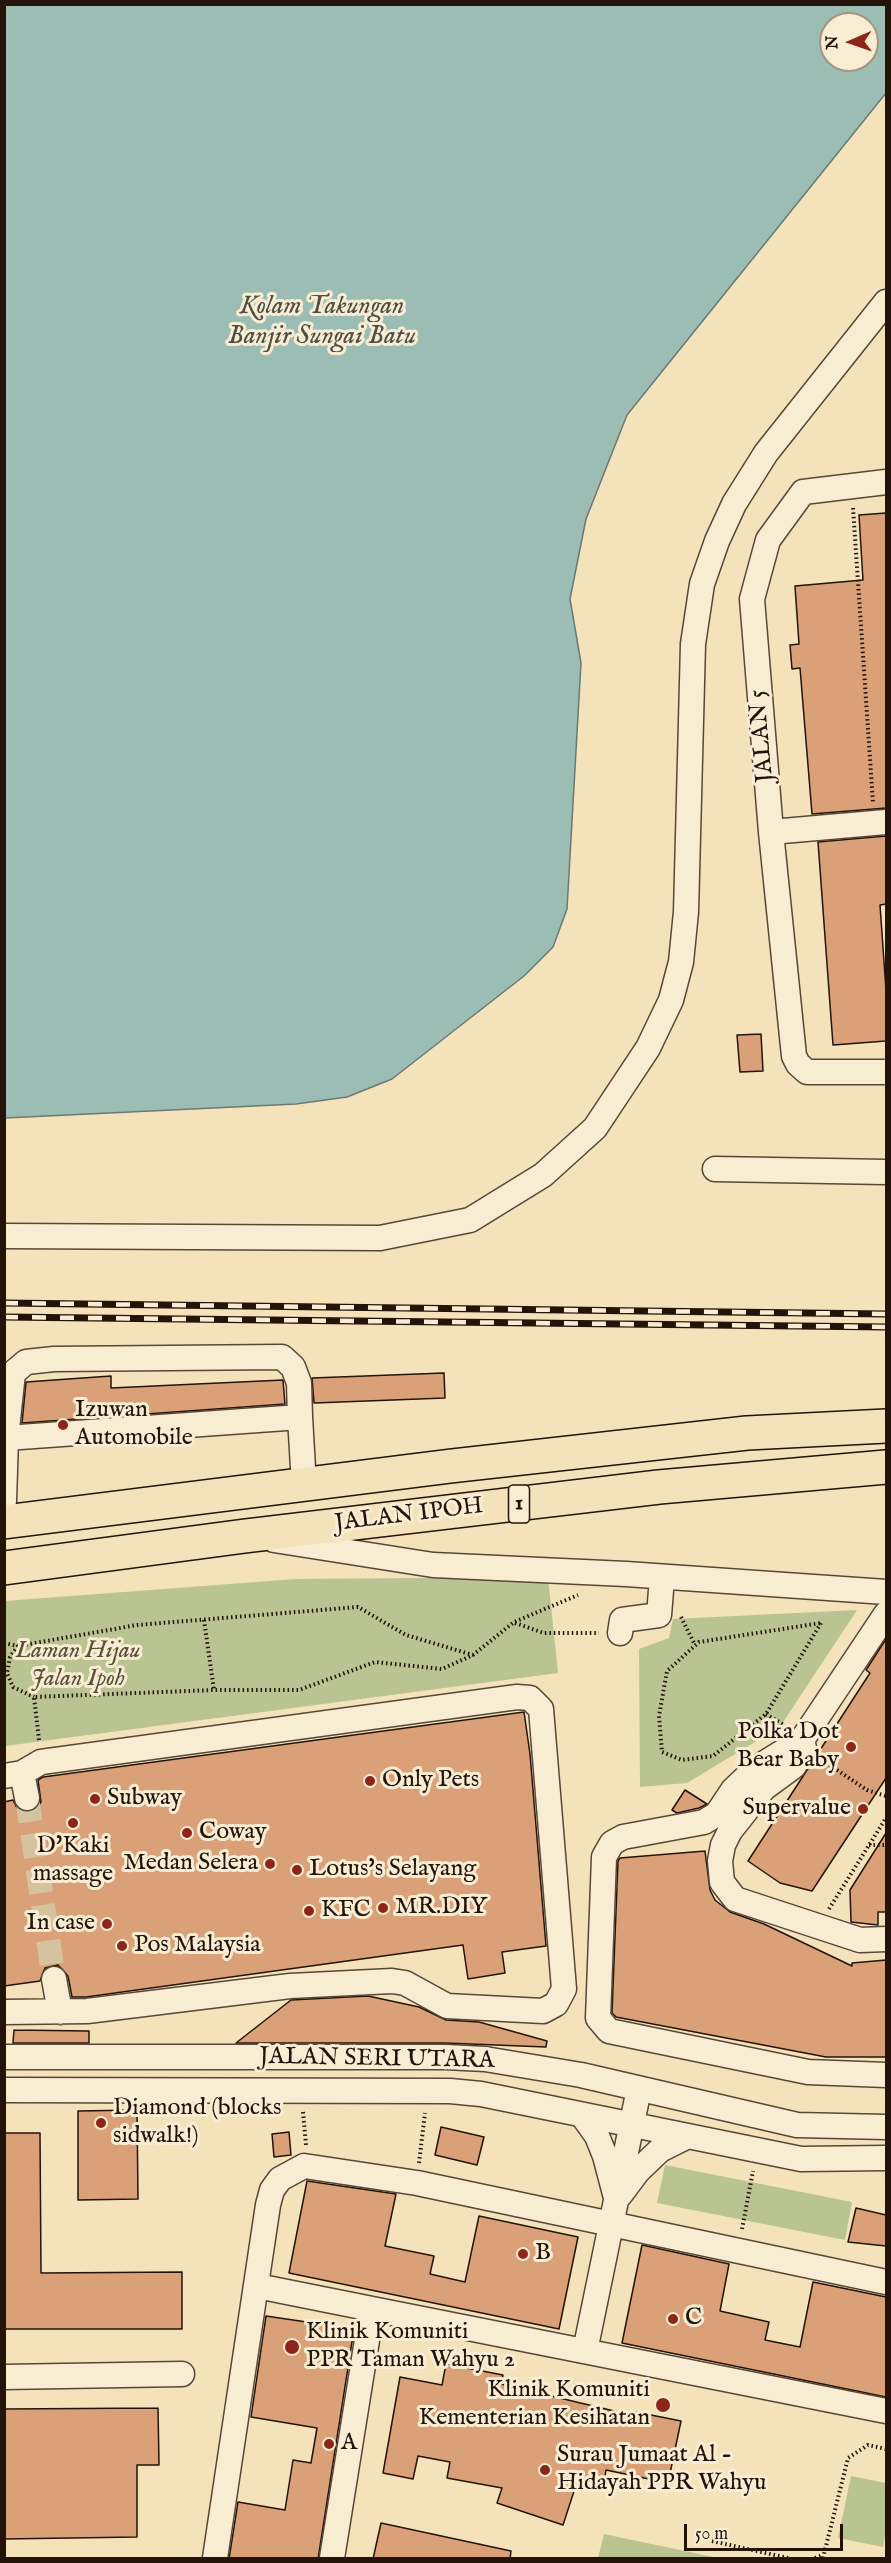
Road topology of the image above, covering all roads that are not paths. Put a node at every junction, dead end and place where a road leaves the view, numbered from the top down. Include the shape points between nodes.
1 (886, 302) edge
2 (886, 482) edge
3 (880, 822) edge
4 (771, 832) junction
5 (886, 1072) edge
6 (715, 1169) dead end
7 (886, 1172) edge
8 (4, 1236) edge
9 (300, 1417) junction
10 (886, 1426) edge
11 (6, 1438) junction
12 (886, 1467) edge
13 (304, 1485) junction
14 (4, 1501) edge
15 (4, 1522) edge
16 (244, 1536) junction
17 (4, 1568) edge
18 (662, 1578) junction
19 (886, 1592) edge
20 (886, 1614) edge
21 (620, 1633) road end
22 (802, 1740) junction
23 (23, 1770) edge
24 (27, 1798) tunnel mouth
25 (886, 1939) edge
26 (54, 1979) tunnel mouth
27 (4, 2012) edge
28 (60, 2012) junction
29 (4, 2057) edge
30 (886, 2075) edge
31 (639, 2089) junction
32 (4, 2090) edge
33 (582, 2115) junction
34 (632, 2125) junction
35 (886, 2127) edge
36 (688, 2136) junction
37 (886, 2158) edge
38 (616, 2200) junction
39 (611, 2225) junction
40 (886, 2282) edge
41 (257, 2286) junction
42 (372, 2309) junction
43 (585, 2351) junction
44 (182, 2374) dead end
45 (4, 2376) edge
46 (886, 2411) edge
47 (215, 2559) edge
48 (332, 2559) edge

1 - 8 street via 766,453 734,504 717,541 702,584 693,644 686,912 681,962 671,1000 648,1048 595,1128 543,1175 470,1220 380,1238
2 - 4 street, JALAN 5 via 803,492 768,540 752,599
3 - 4 street
4 - 5 street, JALAN 5 via 794,1056 807,1072
6 - 7 street
9 - 11 street
9 - 11 street via 299,1383 293,1366 282,1357 54,1359 26,1362 13,1373
9 - 13 street
10 - 13 highway, JALAN IPOH / 1 via 747,1433
11 - 14 street
12 - 16 highway, JALAN IPOH / 1 via 682,1484
13 - 15 highway, JALAN IPOH / 1
16 - 17 highway, JALAN IPOH / 1
16 - 18 street via 433,1565
18 - 19 street
18 - 21 street via 658,1615 622,1620
20 - 22 street
22 - 25 street via 804,1748 788,1779 764,1788 730,1831 720,1861 722,1882 735,1899 860,1940
22 - 30 street via 755,1769 733,1790 717,1814 704,1822 623,1837 612,1843 604,1857 598,2018 609,2031 808,2072
23 - 24 street
23 - 28 street via 517,1697 530,1698 541,1709 564,1989 556,2004 543,2011 447,2006 405,1983 392,1981 290,1986
26 - 28 street
27 - 28 street
29 - 31 street, JALAN SERI UTARA via 445,2056 581,2075
31 - 34 street
31 - 35 street, JALAN SERI UTARA via 797,2125
32 - 33 street, JALAN SERI UTARA via 450,2091
33 - 34 street, JALAN SERI UTARA
33 - 38 street via 605,2156
34 - 36 street, JALAN SERI UTARA
34 - 38 street
36 - 37 street, JALAN SERI UTARA via 801,2159
36 - 38 street via 660,2150
38 - 39 street
39 - 40 street
39 - 41 street via 417,2183 304,2166 280,2179 272,2190
39 - 43 street
41 - 42 street
41 - 47 street
42 - 43 street
42 - 48 street
43 - 46 street
44 - 45 street

